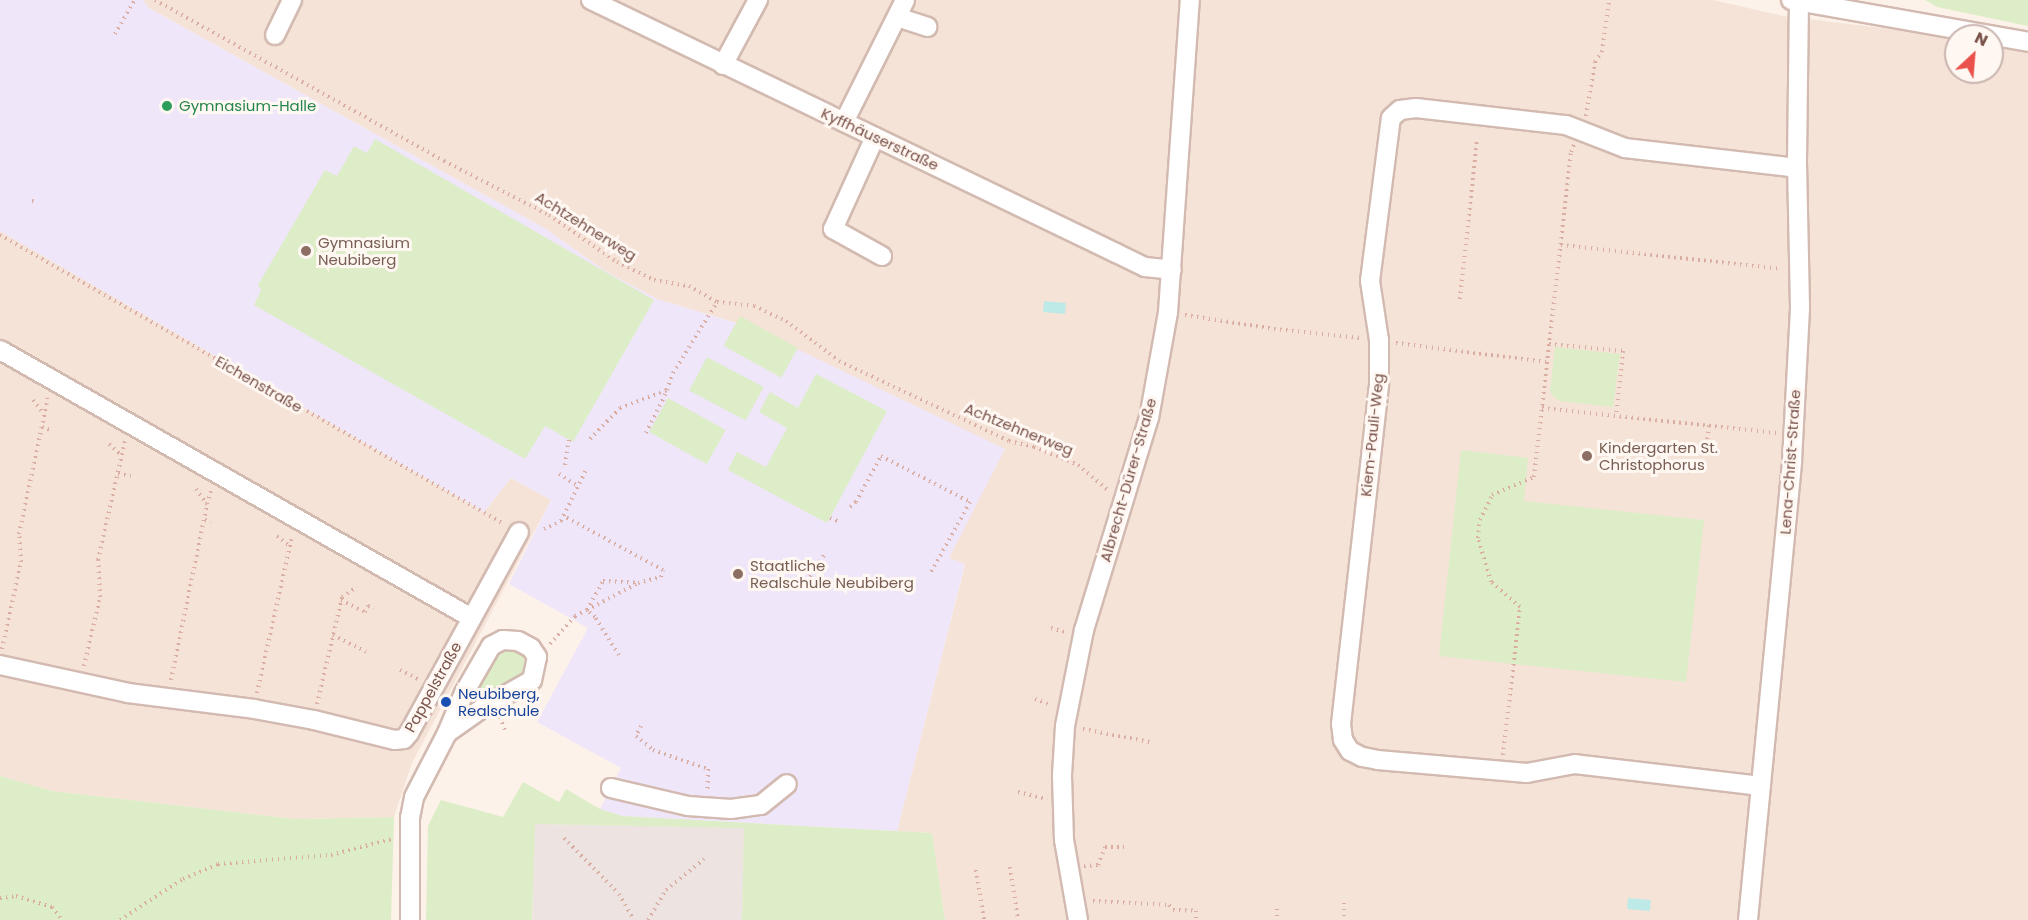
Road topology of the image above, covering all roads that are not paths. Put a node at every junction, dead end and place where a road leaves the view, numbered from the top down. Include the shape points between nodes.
1 (292, 0) edge
2 (591, 0) edge
3 (758, 0) edge
4 (905, 0) edge
5 (1190, 0) edge
6 (1795, 1) edge
7 (897, 17) junction
8 (927, 27) dead end
9 (275, 35) dead end
10 (2028, 42) edge
11 (723, 65) junction
12 (844, 122) junction
13 (875, 137) junction
14 (1797, 168) junction
15 (882, 256) dead end
16 (1172, 270) junction
17 (0, 350) edge
18 (519, 532) road end
19 (470, 617) junction
20 (0, 665) edge
21 (447, 733) junction
22 (787, 784) dead end
23 (1761, 786) junction
24 (610, 788) dead end
25 (410, 920) edge
26 (1078, 920) edge
27 (1748, 920) edge

1 - 9 street
2 - 11 street, Kyffhäuserstraße
3 - 11 street
4 - 7 street
5 - 16 street, Albrecht-Dürer-Straße
6 - 10 street
6 - 14 street, Lena-Christ-Straße
7 - 8 street
7 - 12 street
11 - 12 street, Kyffhäuserstraße
12 - 13 street, Kyffhäuserstraße
13 - 15 street via 833,229
13 - 16 street, Kyffhäuserstraße via 1145,267
14 - 23 street, Lena-Christ-Straße via 1800,270 1793,435
14 - 23 street, Kiem-Pauli-Weg via 1625,148 1566,125 1416,108 1400,110 1391,118 1370,281 1379,340 1379,383 1341,724 1343,740 1350,751 1362,758 1527,773 1575,764
16 - 26 street, Albrecht-Dürer-Straße via 1149,418 1084,630 1065,726 1064,840
17 - 19 street
18 - 19 street, Pappelstraße
19 - 20 street, Pappelstraße via 409,733 404,739 395,740 314,720 81,683
21 - 21 street via 484,706 532,680 537,657 531,648 518,641 503,640 491,646
21 - 25 street via 414,797 410,818
22 - 24 street via 761,805 731,809 651,799
23 - 27 street, Lena-Christ-Straße

